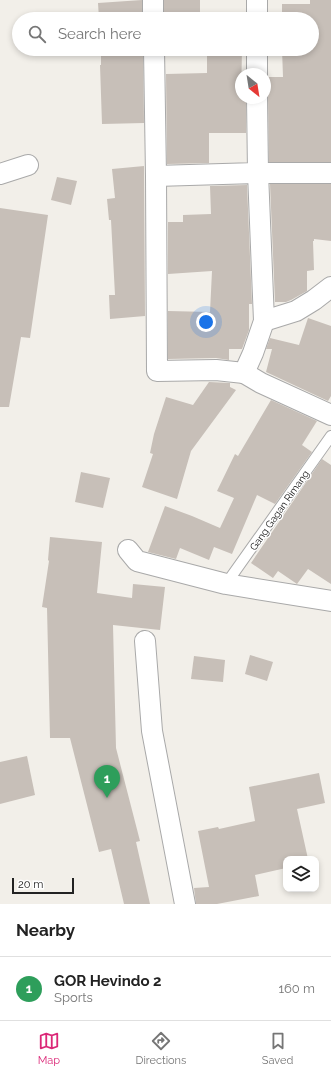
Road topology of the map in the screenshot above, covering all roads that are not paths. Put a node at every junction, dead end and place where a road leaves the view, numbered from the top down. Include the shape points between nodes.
1 (153, 0) edge
2 (257, 0) edge
3 (153, 12) edge
4 (257, 12) edge
5 (154, 56) edge
6 (257, 56) edge
7 (257, 68) edge
8 (258, 104) edge
9 (28, 165) dead end
10 (258, 173) junction
11 (0, 174) edge
12 (331, 174) edge
13 (156, 176) junction
14 (331, 287) edge
15 (264, 321) junction
16 (244, 373) junction
17 (331, 415) edge
18 (331, 436) edge
19 (128, 550) dead end
20 (226, 584) junction
21 (331, 601) edge
22 (145, 641) dead end
23 (185, 904) edge

1 - 3 street
2 - 4 street
5 - 13 street
6 - 7 street
8 - 10 street
9 - 11 street
10 - 12 street
10 - 13 street
10 - 15 street
13 - 16 street via 157,371 216,370
14 - 15 street via 296,311
15 - 16 street
16 - 17 street via 261,384
18 - 20 lane, Gang Gagan Rimang
19 - 20 street via 137,561
20 - 21 street
22 - 23 street via 152,731

